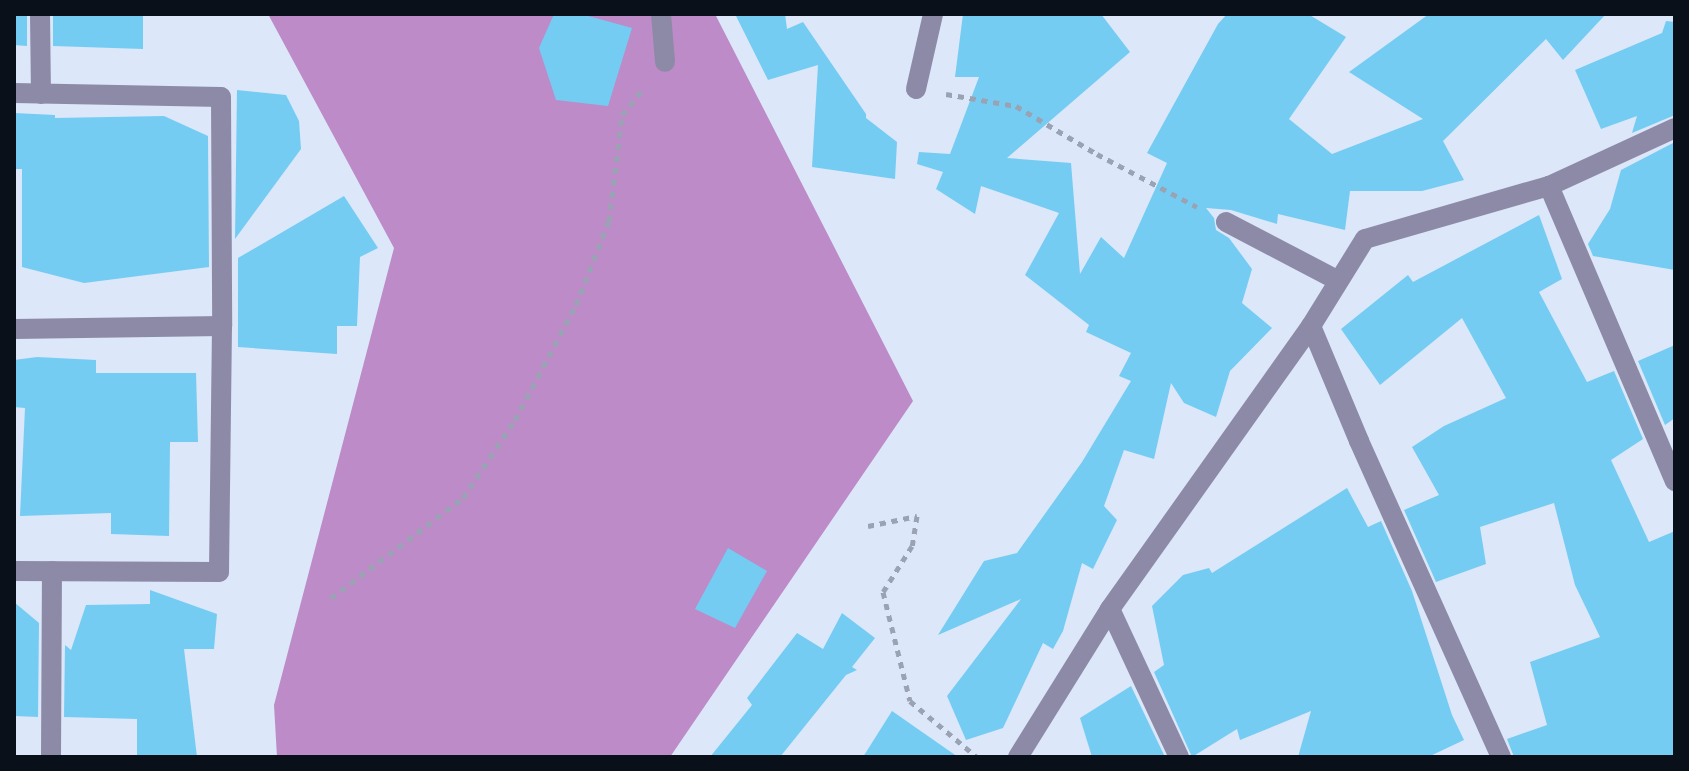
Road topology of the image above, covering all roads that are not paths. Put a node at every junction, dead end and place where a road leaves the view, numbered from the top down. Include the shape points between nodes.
1 (40, 14) edge
2 (661, 14) edge
3 (933, 14) edge
4 (665, 62) road end
5 (916, 89) road end
6 (14, 93) edge
7 (41, 94) junction
8 (1675, 128) edge
9 (1549, 186) junction
10 (1226, 222) road end
11 (1339, 281) junction
12 (222, 326) junction
13 (1311, 326) junction
14 (14, 329) edge
15 (1675, 481) edge
16 (14, 571) edge
17 (52, 571) junction
18 (1110, 609) junction
19 (51, 757) edge
20 (1018, 757) edge
21 (1179, 757) edge
22 (1501, 757) edge

1 - 7 street
2 - 4 street
3 - 5 street
6 - 7 street
7 - 12 street via 221,97
8 - 9 street
9 - 11 street via 1365,239
9 - 15 street
10 - 11 street
11 - 13 street
12 - 14 street
12 - 17 street via 219,572
13 - 18 street
13 - 22 street
16 - 17 street
17 - 19 street
18 - 20 street
18 - 21 street

